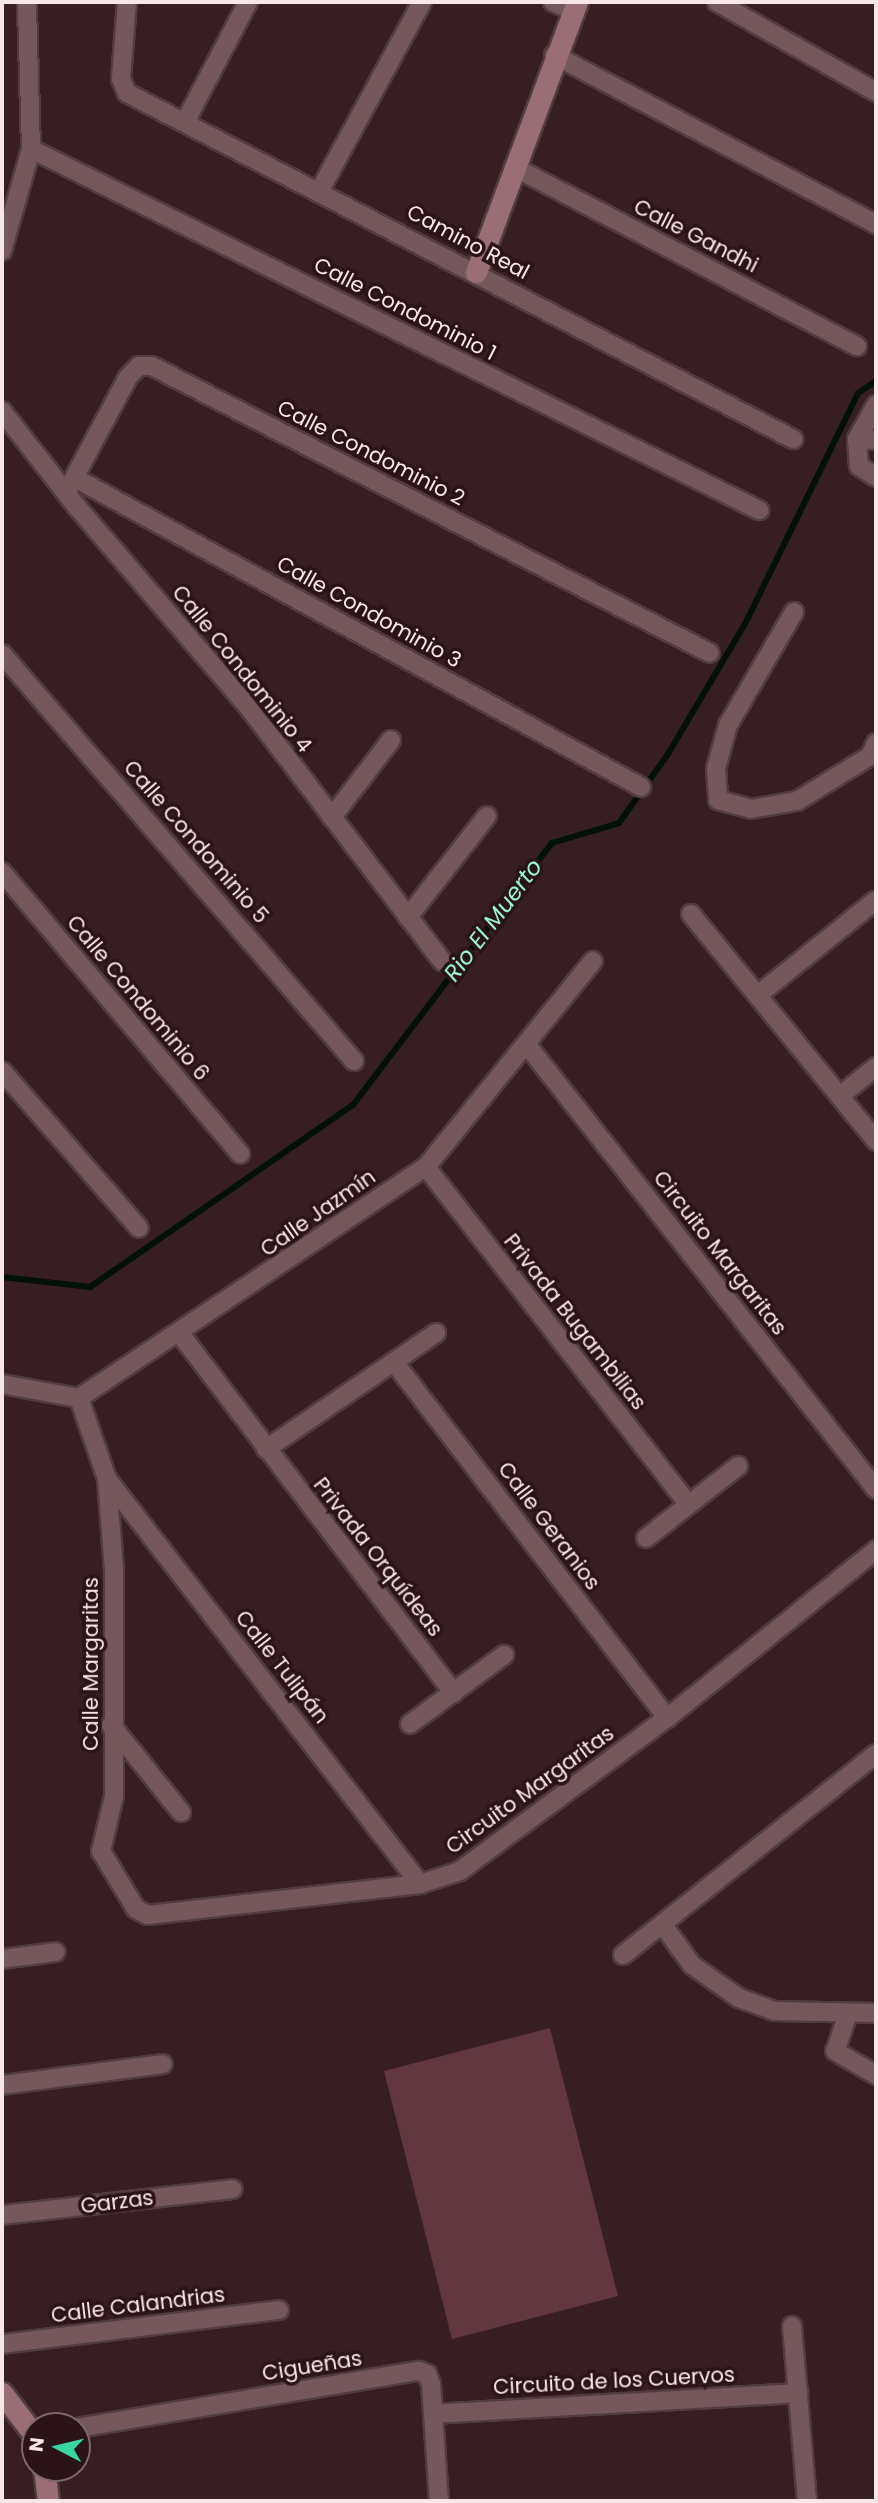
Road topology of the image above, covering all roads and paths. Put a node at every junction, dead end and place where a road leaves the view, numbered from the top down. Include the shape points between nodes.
1 (27, 2) edge
2 (127, 2) edge
3 (248, 2) edge
4 (422, 2) edge
5 (553, 2) edge
6 (717, 2) edge
7 (575, 6) edge
8 (554, 55) junction
9 (876, 92) edge
10 (185, 122) junction
11 (31, 149) junction
12 (514, 167) junction
13 (320, 190) junction
14 (876, 224) edge
15 (2, 251) edge
16 (476, 272) junction
17 (857, 346) dead end
18 (876, 405) edge
19 (2, 411) edge
20 (793, 439) dead end
21 (857, 439) junction
22 (876, 440) edge
23 (876, 477) edge
24 (71, 485) junction
25 (759, 510) dead end
26 (794, 612) dead end
27 (709, 653) dead end
28 (2, 654) edge
29 (391, 740) dead end
30 (874, 751) edge
31 (641, 787) dead end
32 (487, 816) dead end
33 (332, 817) junction
34 (2, 872) edge
35 (876, 900) edge
36 (691, 914) dead end
37 (408, 917) junction
38 (442, 961) dead end
39 (593, 961) dead end
40 (758, 995) junction
41 (527, 1045) junction
42 (354, 1061) dead end
43 (876, 1067) edge
44 (2, 1071) edge
45 (840, 1096) junction
46 (876, 1141) edge
47 (240, 1154) dead end
48 (426, 1167) junction
49 (139, 1228) dead end
50 (436, 1333) dead end
51 (181, 1335) junction
52 (394, 1362) junction
53 (2, 1384) edge
54 (79, 1398) junction
55 (266, 1449) junction
56 (738, 1466) dead end
57 (107, 1479) junction
58 (876, 1489) edge
59 (688, 1504) junction
60 (646, 1538) dead end
61 (876, 1550) edge
62 (504, 1655) dead end
63 (454, 1693) junction
64 (667, 1718) junction
65 (410, 1724) dead end
66 (111, 1725) junction
67 (876, 1755) edge
68 (181, 1812) dead end
69 (420, 1884) junction
70 (148, 1915) joint
71 (663, 1924) junction
72 (56, 1952) dead end
73 (622, 1955) dead end
74 (2, 1959) edge
75 (876, 2013) edge
76 (848, 2014) junction
77 (163, 2064) dead end
78 (876, 2075) edge
79 (2, 2085) edge
80 (233, 2189) dead end
81 (2, 2215) edge
82 (279, 2310) dead end
83 (792, 2326) dead end
84 (2, 2344) edge
85 (2, 2393) edge
86 (798, 2393) junction
87 (433, 2414) junction
88 (21, 2417) edge
89 (91, 2426) edge
90 (46, 2482) edge
91 (48, 2501) edge
92 (439, 2501) edge
93 (807, 2501) edge

1 - 11 street
2 - 10 street, Camino Real via 121,86
3 - 10 street
4 - 13 street
5 - 7 street
6 - 9 street
7 - 8 street
8 - 12 street
8 - 14 street
10 - 13 street, Camino Real
11 - 15 street
11 - 25 street, Calle Condominio 1
12 - 16 street
12 - 17 street, Calle Gandhi
13 - 16 street, Camino Real
16 - 20 street, Camino Real
18 - 21 street
19 - 24 street, Calle Condominio 4
21 - 22 street
21 - 23 street via 859,466
24 - 27 street, Calle Condominio 2 via 128,377 139,366 152,366
24 - 31 street, Calle Condominio 3
24 - 33 street, Calle Condominio 4
26 - 30 street via 728,725 716,768 718,800 751,809 797,801
28 - 42 street, Calle Condominio 5
29 - 33 street
32 - 37 street
33 - 37 street, Calle Condominio 4
34 - 47 street, Calle Condominio 6
35 - 40 street
36 - 40 street
37 - 38 street, Calle Condominio 4
39 - 41 street, Calle Jazmín
40 - 45 street
41 - 48 street, Calle Jazmín
41 - 58 street, Circuito Margaritas
43 - 45 street
44 - 49 street
45 - 46 street
48 - 51 street, Calle Jazmín
48 - 59 street, Privada Bugambilias
50 - 52 street
51 - 54 street, Calle Jazmín
51 - 55 street, Privada Orquídeas
52 - 55 street
52 - 64 street, Calle Geranios
53 - 54 street
54 - 57 street, Calle Margaritas
55 - 63 street, Privada Orquídeas
56 - 59 street
57 - 66 street, Calle Margaritas via 114,1569
57 - 69 street, Calle Tulipán
59 - 60 street
61 - 64 street, Circuito Margaritas
62 - 63 street
63 - 65 street
64 - 69 street, Circuito Margaritas via 460,1871
66 - 68 street
66 - 70 street, Calle Margaritas via 114,1796 102,1850 136,1909
67 - 71 street
69 - 70 street, Circuito Margaritas
71 - 73 street
71 - 76 street via 692,1965 739,1998 774,2011
72 - 74 street
75 - 76 street
76 - 78 street via 835,2051
77 - 79 street
80 - 81 street, Garzas
82 - 84 street, Calle Calandrias
83 - 86 street
85 - 88 street
86 - 87 street, Circuito de los Cuervos
86 - 93 street
87 - 89 street, Cigueñas via 431,2384 427,2374 419,2371
87 - 92 street, Cigueñas
90 - 91 street

